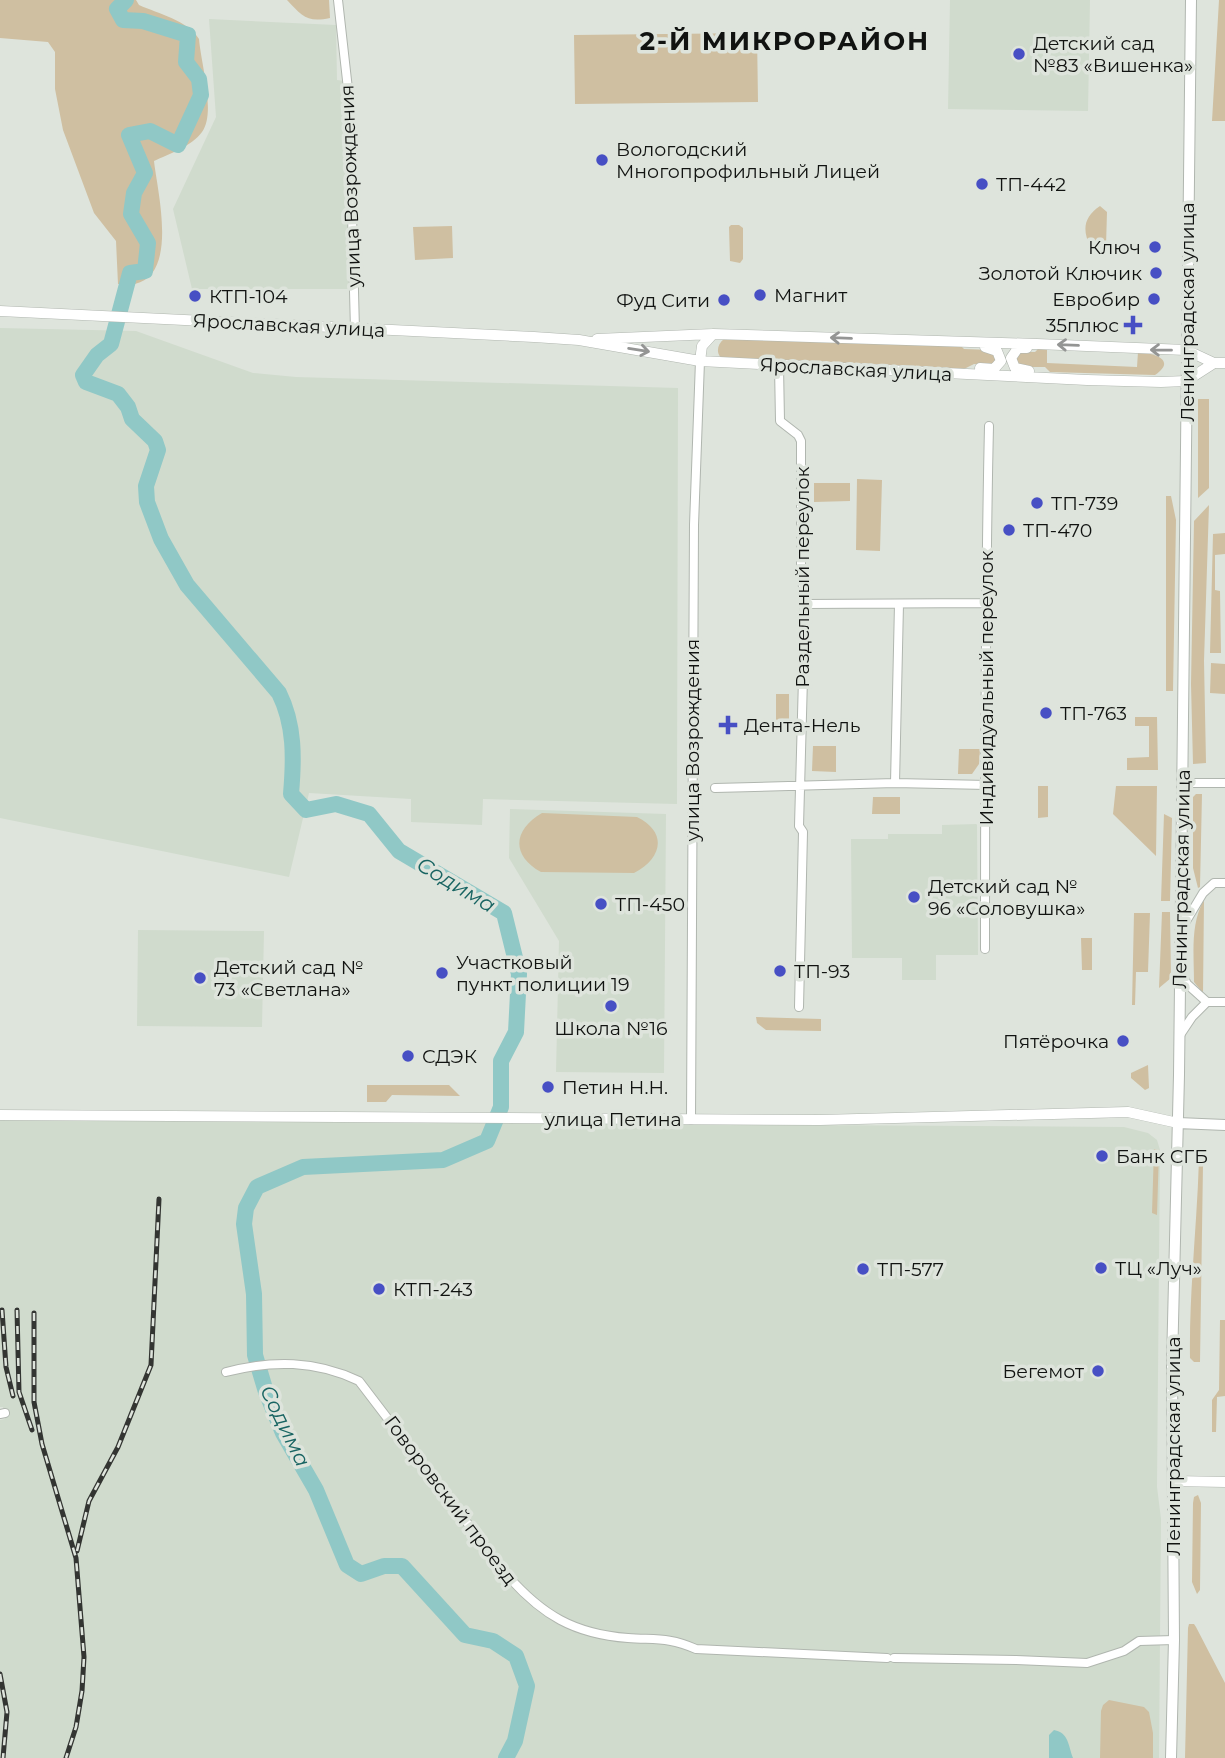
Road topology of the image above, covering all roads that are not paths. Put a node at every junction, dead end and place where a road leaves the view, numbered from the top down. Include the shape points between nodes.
1 (338, 0) edge
2 (1191, 0) edge
3 (0, 311) edge
4 (355, 330) junction
5 (713, 334) junction
6 (579, 340) junction
7 (964, 342) junction
8 (1037, 344) junction
9 (1186, 350) junction
10 (700, 361) junction
11 (1220, 363) edge
12 (779, 366) junction
13 (968, 374) junction
14 (1044, 378) junction
15 (1186, 381) junction
16 (989, 426) dead end
17 (985, 603) junction
18 (805, 604) junction
19 (899, 604) junction
20 (895, 783) junction
21 (1183, 783) junction
22 (1225, 783) edge
23 (800, 785) junction
24 (987, 785) junction
25 (715, 788) dead end
26 (1225, 883) edge
27 (1181, 930) junction
28 (985, 949) dead end
29 (1181, 971) junction
30 (1207, 1002) junction
31 (1225, 1002) edge
32 (799, 1007) dead end
33 (1180, 1035) junction
34 (0, 1115) edge
35 (691, 1120) junction
36 (1178, 1123) junction
37 (1225, 1125) edge
38 (226, 1372) dead end
39 (1173, 1481) junction
40 (1225, 1482) edge
41 (1174, 1640) junction
42 (1171, 1758) edge

1 - 4 street, улица Возрождения via 349,98
2 - 9 main road, Ленинградская улица
3 - 4 street, Ярославская улица
4 - 6 street, Ярославская улица
5 - 6 street, Ярославская улица
7 -> 5 street, Ярославская улица
5 - 10 street via 702,346
6 -> 10 street, Ярославская улица
7 - 8 street, Ярославская улица
7 - 13 street, Ярославская улица via 995,349 1000,357 993,369 974,368
9 -> 8 street, Ярославская улица
8 - 14 street, Ярославская улица via 1018,348 1011,362 1017,370 1041,372
9 - 11 street
9 - 15 main road, Ленинградская улица
10 - 12 street, Ярославская улица
10 - 35 street, улица Возрождения via 694,526
11 - 15 street
12 - 13 street, Ярославская улица
12 - 18 street, Раздельный переулок via 780,421 800,442
13 - 14 street, Ярославская улица
14 - 15 street, Ярославская улица
15 - 21 main road, Ленинградская улица
16 - 17 street, Индивидуальный переулок
17 - 19 street
17 - 24 street, Индивидуальный переулок
18 - 19 street
18 - 23 street, Раздельный переулок
19 - 20 street
20 - 23 street
20 - 24 street
21 - 22 street
21 - 27 main road, Ленинградская улица
23 - 25 street
23 - 32 street, Раздельный переулок
24 - 28 street, Индивидуальный переулок
26 - 27 street via 1214,883 1203,893
27 - 29 main road, Ленинградская улица
29 - 30 street via 1187,984
29 - 33 main road, Ленинградская улица
30 - 31 street
30 - 33 street
33 - 36 main road, Ленинградская улица
34 - 35 street, улица Петина
35 - 36 street, улица Петина via 1128,1112
36 - 37 main road, улица Петина
36 - 39 main road, Ленинградская улица
38 - 41 street, Говоровский проезд via 266,1364 316,1365 359,1381 526,1598 567,1625 600,1635 675,1639 696,1648 1087,1663 1139,1641
39 - 40 street
39 - 41 main road, Ленинградская улица
41 - 42 main road, Ленинградская улица

